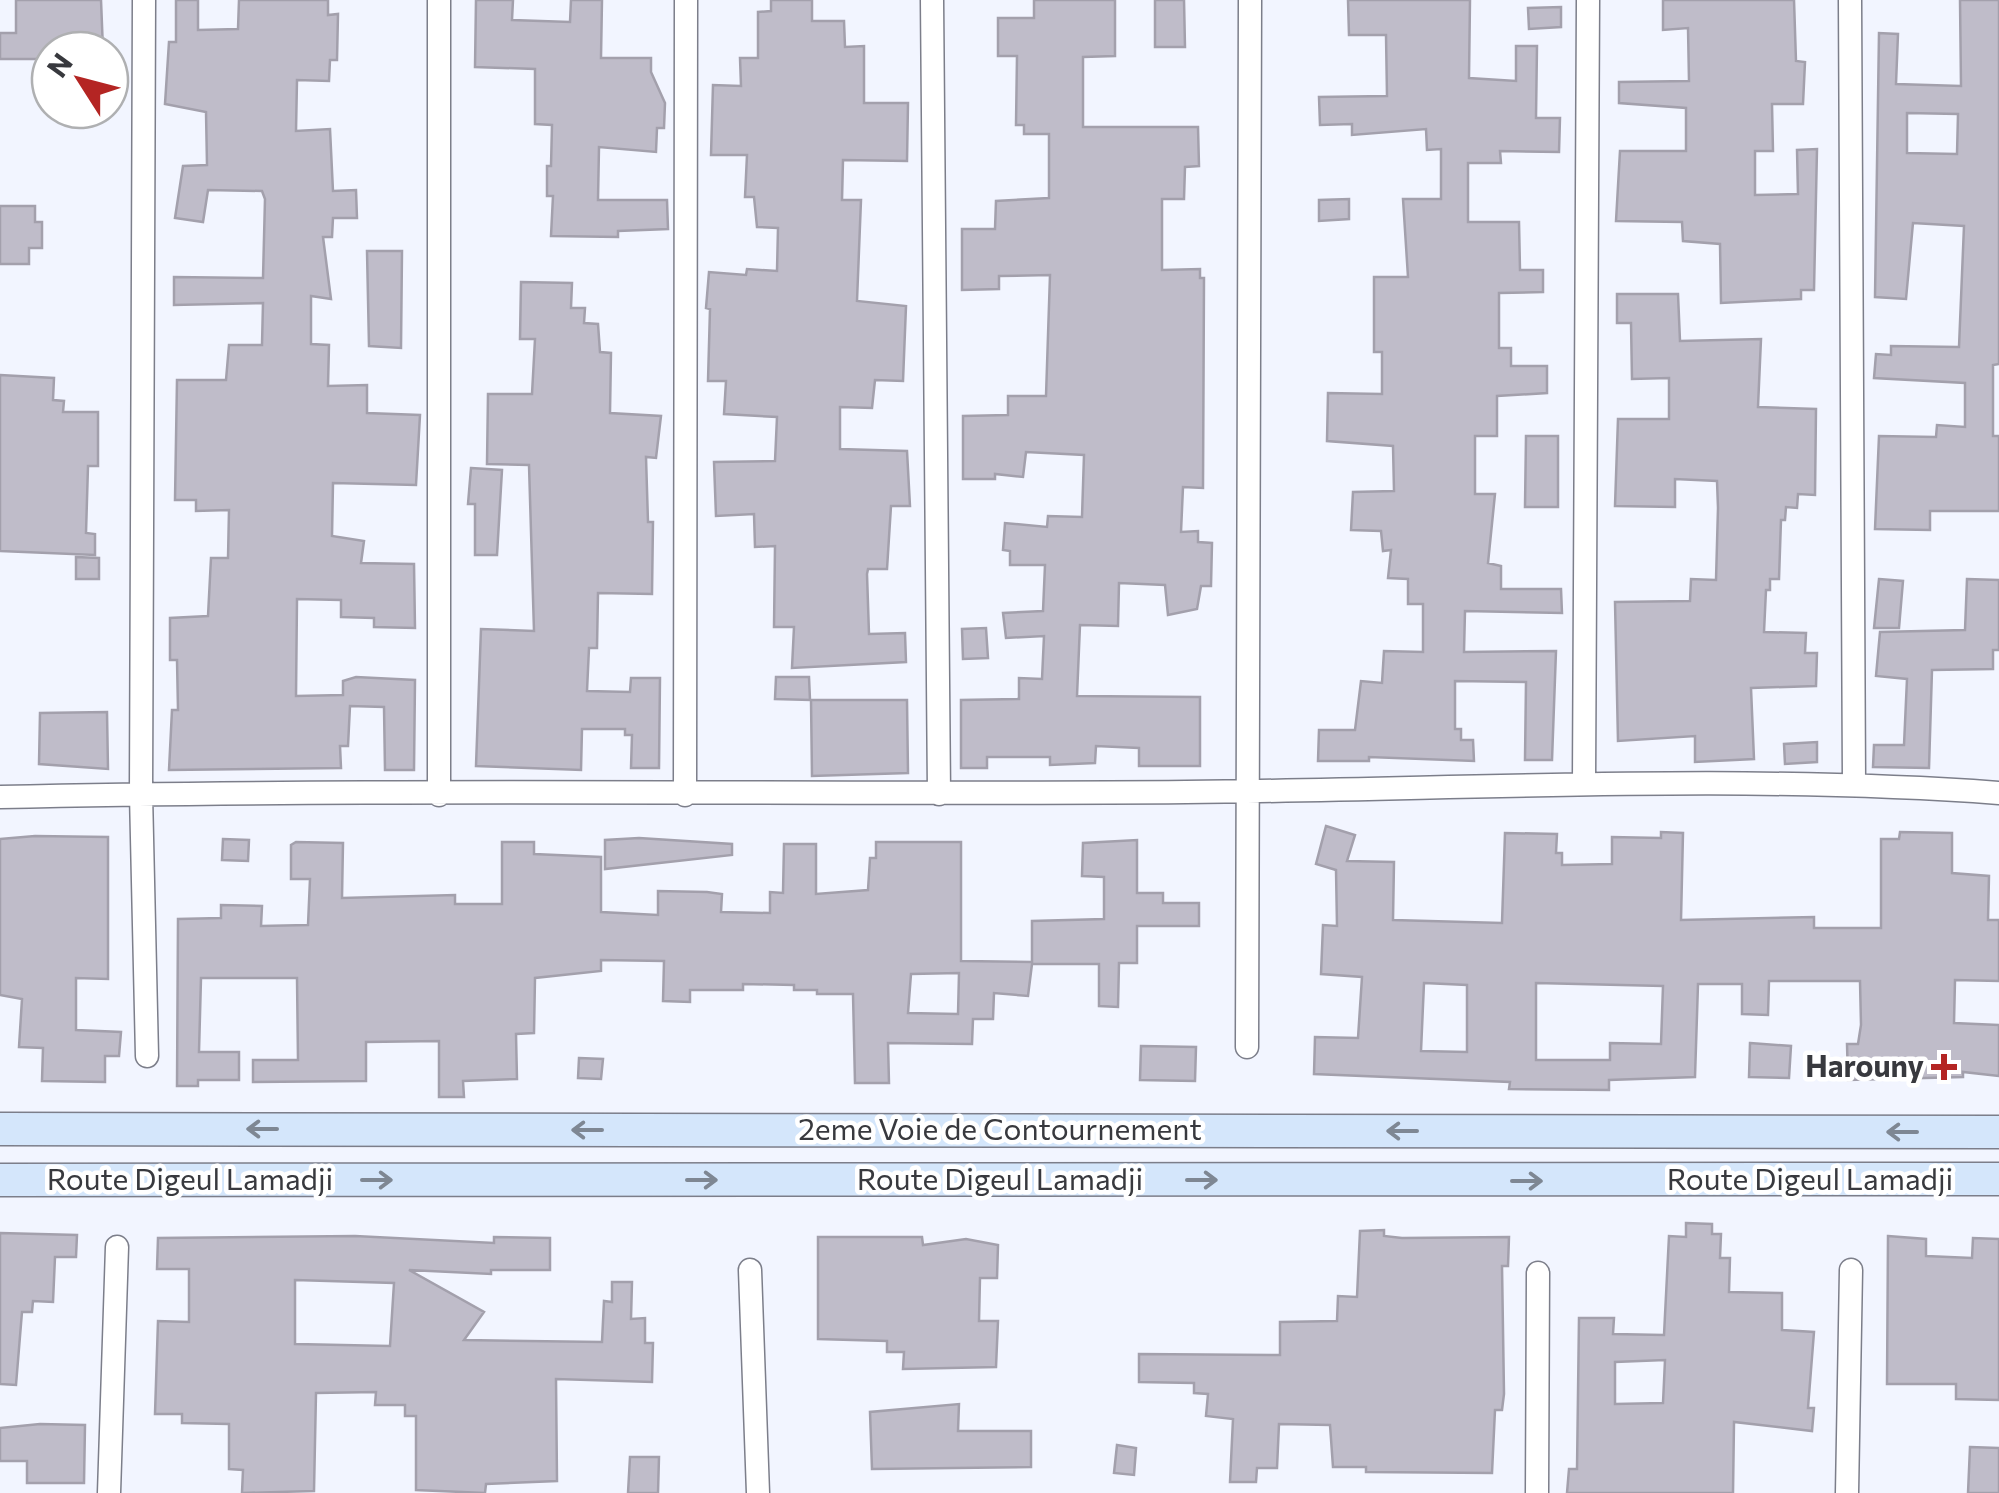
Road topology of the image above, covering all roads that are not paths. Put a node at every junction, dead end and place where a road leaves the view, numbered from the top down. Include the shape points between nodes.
1 (144, 0) edge
2 (439, 0) edge
3 (686, 0) edge
4 (932, 0) edge
5 (1250, 0) edge
6 (1588, 0) edge
7 (1850, 0) edge
8 (1584, 782) junction
9 (1854, 782) junction
10 (1249, 792) junction
11 (1999, 792) edge
12 (141, 794) junction
13 (940, 794) junction
14 (439, 795) junction
15 (685, 795) junction
16 (0, 797) edge
17 (1247, 1047) dead end
18 (147, 1056) dead end
19 (0, 1129) edge
20 (1999, 1132) edge
21 (1999, 1179) edge
22 (0, 1180) edge
23 (117, 1247) dead end
24 (750, 1270) dead end
25 (1851, 1270) dead end
26 (1538, 1273) dead end
27 (109, 1493) edge
28 (758, 1493) edge
29 (1514, 1493) edge
30 (1538, 1493) edge
31 (1846, 1493) edge

1 - 12 street
2 - 14 street
3 - 15 street
4 - 13 street
5 - 10 street
6 - 8 street
7 - 9 street
8 - 9 street
8 - 10 street
9 - 11 street
10 - 13 street
10 - 17 street
12 - 14 street
12 - 16 street
12 - 18 street
13 - 15 street
14 - 15 street
20 -> 19 main road, 2eme Voie de Contournement
22 -> 21 main road, Route Digeul Lamadji
23 - 27 street
24 - 28 street
25 - 31 street
26 - 30 street
29 - 30 street

